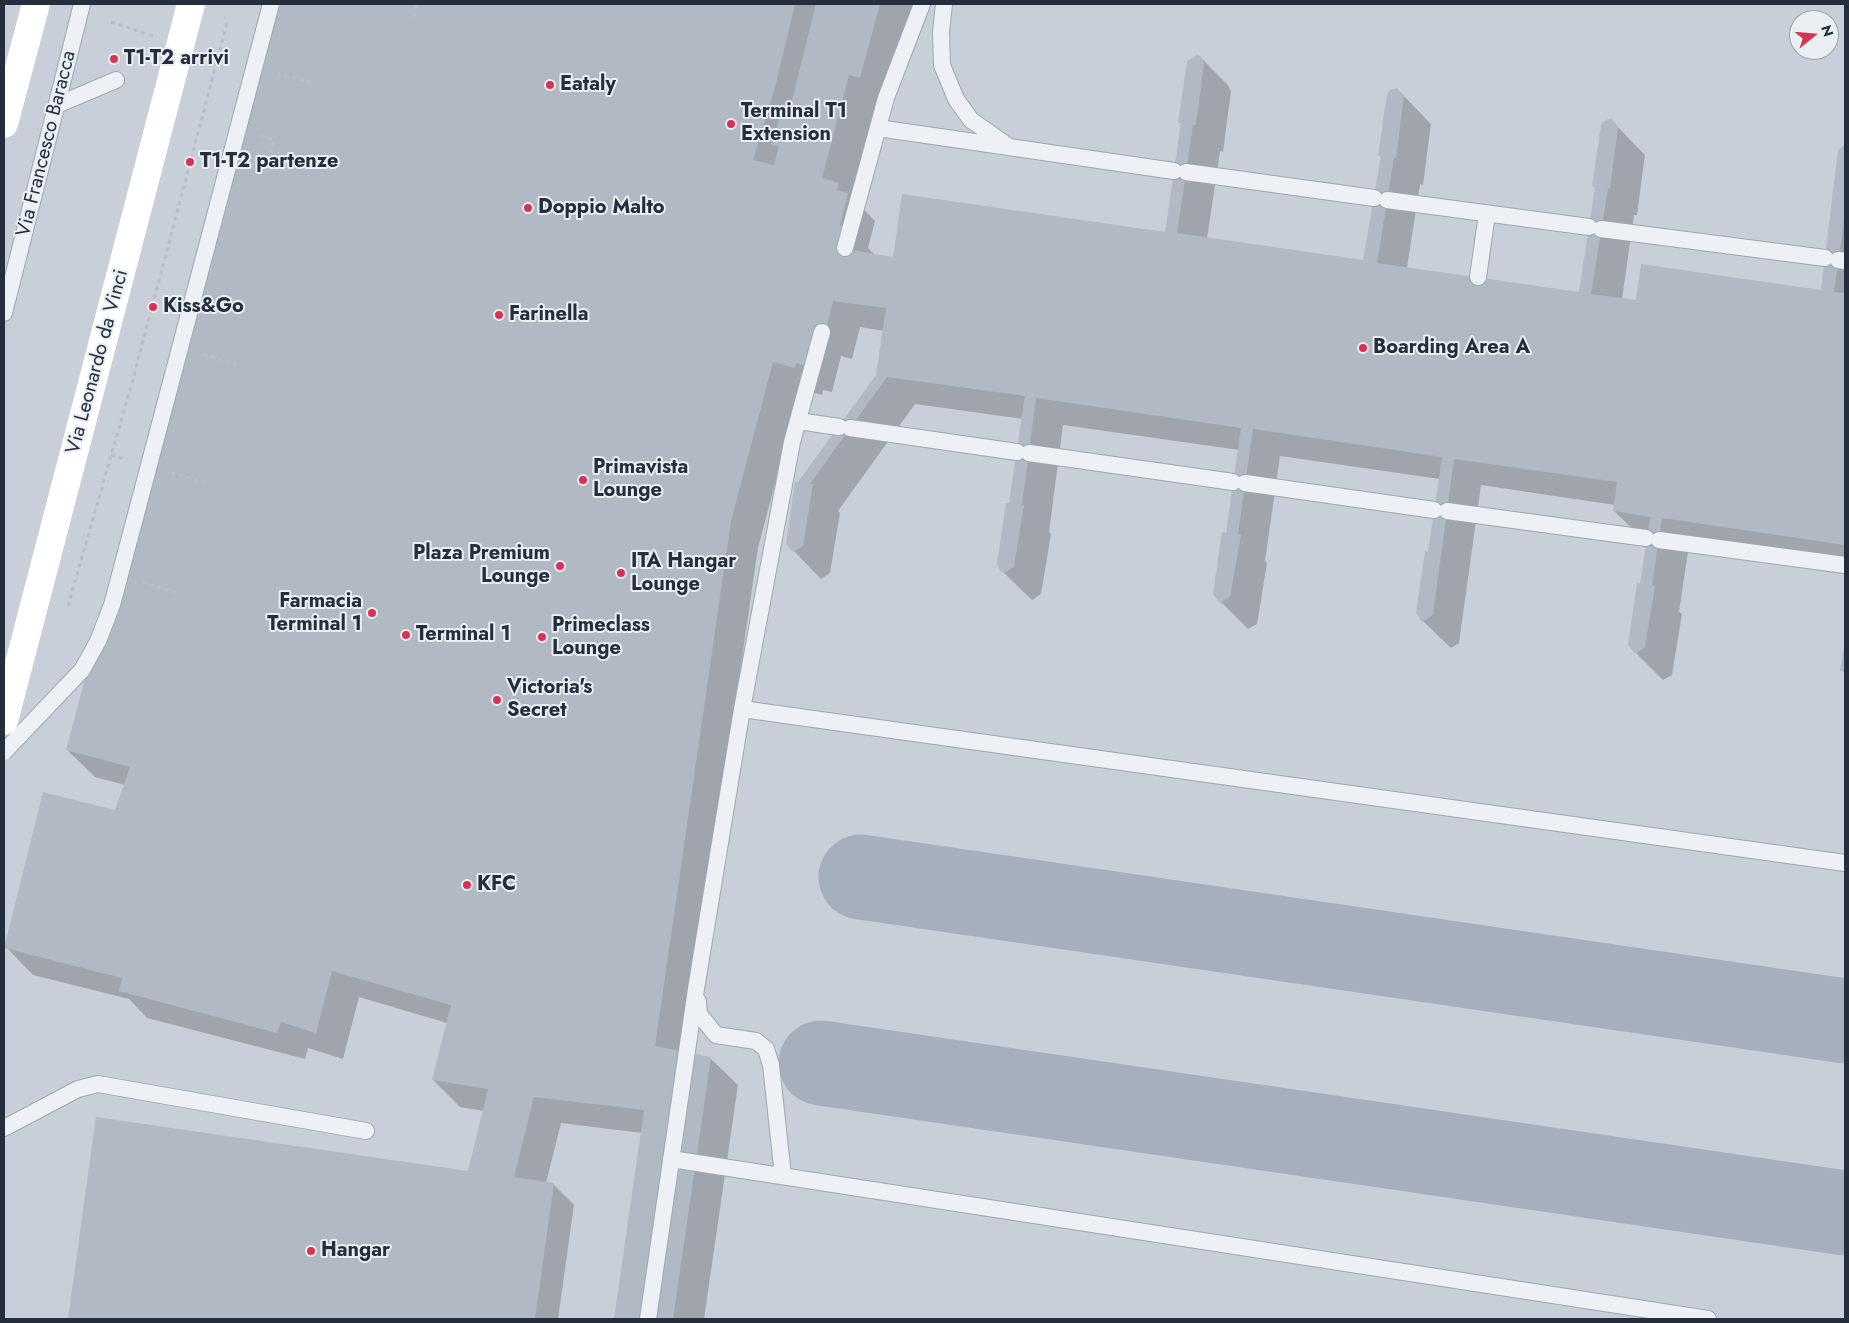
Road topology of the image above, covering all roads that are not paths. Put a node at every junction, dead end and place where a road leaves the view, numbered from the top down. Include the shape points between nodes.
1 (36, 4) edge
2 (82, 4) edge
3 (191, 4) edge
4 (271, 4) edge
5 (922, 4) edge
6 (944, 4) edge
7 (116, 80) dead end
8 (56, 105) junction
9 (4, 124) edge
10 (878, 128) junction
11 (1012, 148) junction
12 (1487, 214) junction
13 (845, 248) dead end
14 (1836, 260) edge
15 (1478, 277) dead end
16 (4, 313) edge
17 (822, 332) dead end
18 (798, 421) junction
19 (1845, 565) edge
20 (742, 709) junction
21 (4, 721) edge
22 (4, 752) edge
23 (1845, 863) edge
24 (696, 989) junction
25 (4, 1128) edge
26 (366, 1131) dead end
27 (671, 1160) junction
28 (783, 1176) junction
29 (648, 1319) edge
30 (1708, 1319) edge

1 - 9 main road
2 - 8 lane, Via Francesco Baracca
3 - 21 main road, Via Leonardo da Vinci, bridge
4 - 22 lane, bridge via 112,605 82,670
5 - 10 lane
6 - 11 lane via 942,64 956,99 971,120
7 - 8 lane
8 - 16 lane, Via Francesco Baracca
10 - 11 lane
10 - 13 lane
11 - 12 lane
12 - 14 lane
12 - 15 lane
17 - 18 lane
18 - 19 lane
18 - 20 lane
20 - 23 lane
20 - 24 lane
24 - 27 lane
24 - 28 lane via 699,1014 716,1035 756,1041 766,1050 771,1065
25 - 26 lane via 78,1089 98,1084
27 - 28 lane
27 - 29 lane
28 - 30 lane

